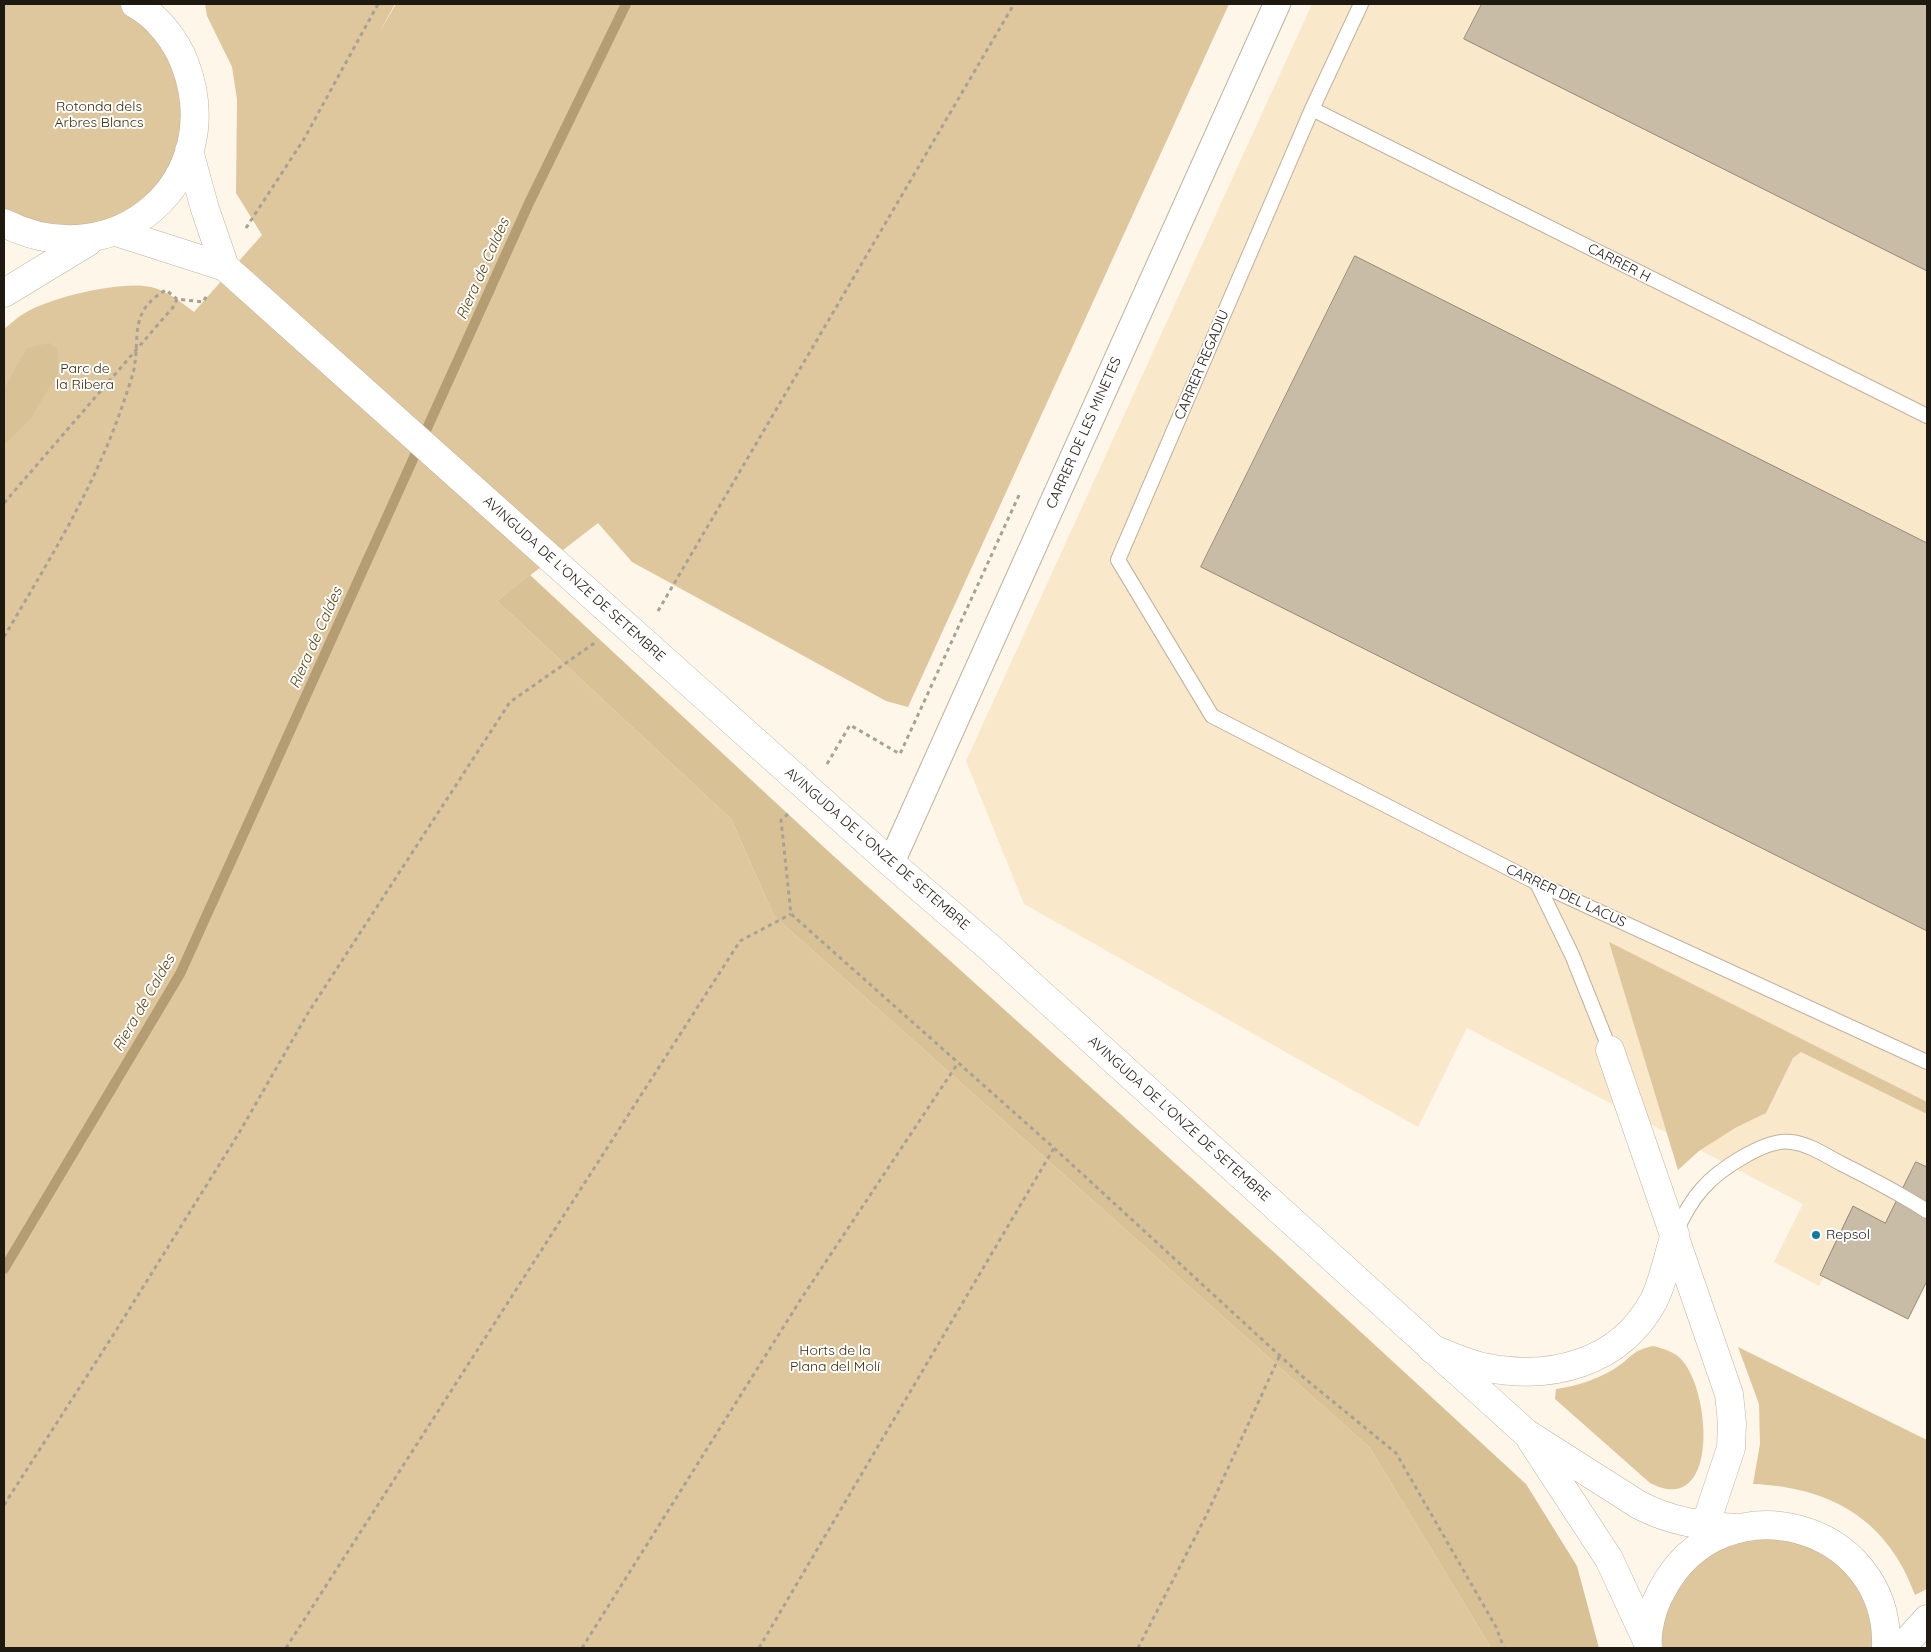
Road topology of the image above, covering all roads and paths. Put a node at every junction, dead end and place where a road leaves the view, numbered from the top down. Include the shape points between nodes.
1 (135, 4) edge
2 (169, 4) edge
3 (378, 4) edge
4 (1014, 4) edge
5 (1277, 4) edge
6 (1362, 4) edge
7 (170, 35) junction
8 (1312, 109) junction
9 (189, 151) junction
10 (4, 223) edge
11 (105, 235) junction
12 (225, 267) junction
13 (4, 292) edge
14 (176, 299) junction
15 (135, 351) junction
16 (1927, 416) edge
17 (1021, 492) dead end
18 (4, 503) edge
19 (625, 624) junction
20 (4, 637) edge
21 (1212, 716) joint
22 (811, 791) junction
23 (782, 820) dead end
24 (891, 863) junction
25 (1537, 883) junction
26 (791, 914) junction
27 (1610, 1050) joint
28 (1927, 1062) edge
29 (958, 1063) junction
30 (1054, 1148) junction
31 (1927, 1211) edge
32 (1675, 1234) junction
33 (1431, 1349) junction
34 (1280, 1355) junction
35 (1526, 1433) junction
36 (4, 1505) edge
37 (1701, 1536) junction
38 (1927, 1618) edge
39 (1648, 1645) edge
40 (286, 1648) edge
41 (582, 1648) edge
42 (759, 1648) edge
43 (1138, 1648) edge
44 (1504, 1648) edge
45 (1886, 1648) edge
46 (1901, 1648) edge

1 - 7 main road
2 - 7 main road
3 - 12 path via 304,139 244,231
4 - 19 path
5 - 24 street, CARRER DE LES MINETES
6 - 8 lane, CARRER REGADIU
7 - 9 main road via 188,71 195,103 195,127
8 - 16 lane, CARRER H
8 - 21 lane, CARRER REGADIU via 1118,560
9 - 11 main road via 164,196 136,221
9 - 12 main road, AVINGUDA DE L'ONZE DE SETEMBRE
10 - 11 main road via 25,234 59,241
11 - 12 main road, AVINGUDA DE L'ONZE DE SETEMBRE
11 - 13 main road
12 - 14 path via 203,302
12 - 19 main road, AVINGUDA DE L'ONZE DE SETEMBRE
14 - 15 path via 174,306
14 - 15 path via 166,290 148,304 136,330
15 - 18 path
15 - 20 path via 134,368 125,398 75,517
17 - 22 path via 900,754 850,725
19 - 22 main road, AVINGUDA DE L'ONZE DE SETEMBRE
19 - 36 path via 510,702 308,1013 234,1141
21 - 25 lane, CARRER DEL LACUS
22 - 24 main road, AVINGUDA DE L'ONZE DE SETEMBRE
23 - 26 path
24 - 33 main road, AVINGUDA DE L'ONZE DE SETEMBRE via 989,947
25 - 27 lane via 1572,955
25 - 28 lane, CARRER DEL LACUS
26 - 29 path
26 - 40 path via 740,941
27 - 32 main road
29 - 30 path
29 - 41 path via 802,1299
30 - 34 path
30 - 42 path
31 - 32 lane via 1812,1148 1790,1141 1772,1144 1746,1156 1703,1188 1686,1211
32 - 33 main road via 1654,1298 1638,1324 1618,1345 1592,1360 1556,1369 1523,1371 1482,1366
32 - 37 main road via 1729,1394 1732,1423 1731,1448
33 - 35 main road, AVINGUDA DE L'ONZE DE SETEMBRE
34 - 43 path via 1206,1516
34 - 44 path via 1396,1453 1496,1627
35 - 37 main road, AVINGUDA DE L'ONZE DE SETEMBRE via 1639,1505
35 - 39 main road, AVINGUDA DE L'ONZE DE SETEMBRE via 1609,1559
37 - 39 main road via 1666,1581 1652,1613
37 - 45 main road, AVINGUDA DE L'ONZE DE SETEMBRE via 1777,1524 1817,1534 1852,1558 1876,1592 1887,1632
38 - 46 main road

